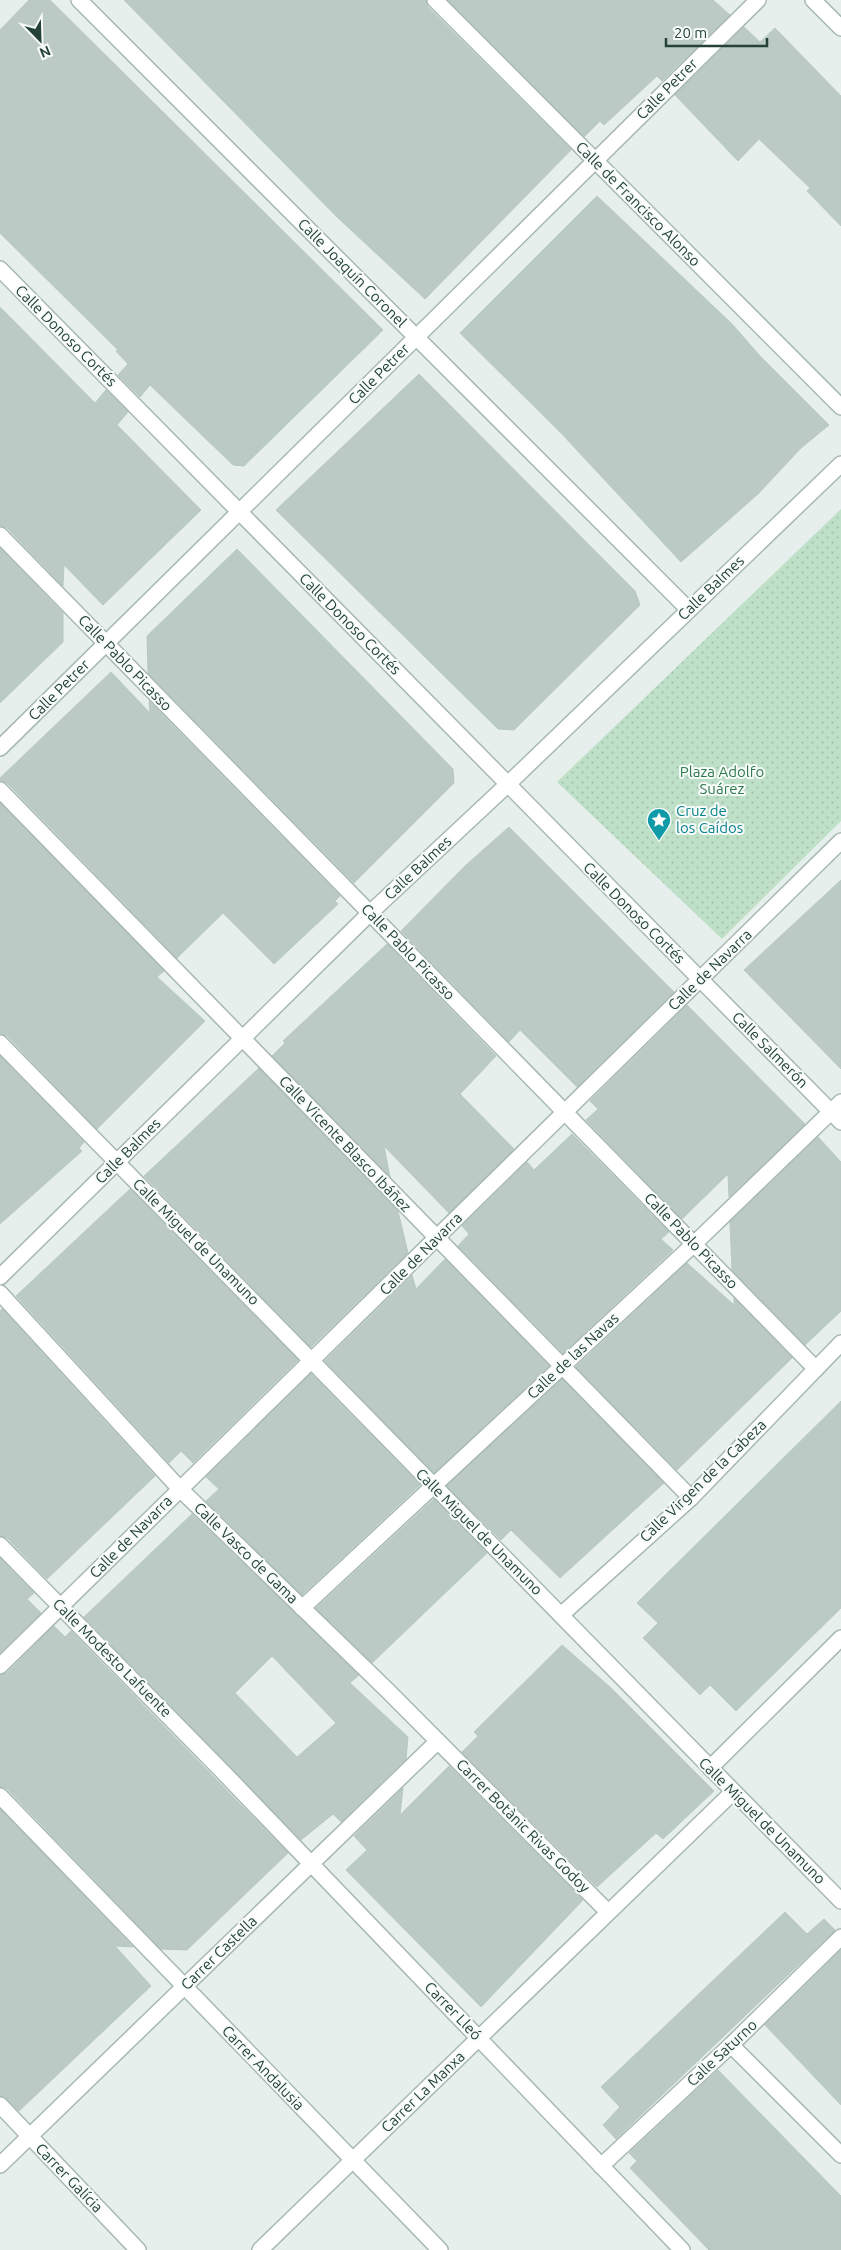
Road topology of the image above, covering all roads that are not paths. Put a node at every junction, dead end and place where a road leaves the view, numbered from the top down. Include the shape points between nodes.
1 (79, 0) edge
2 (435, 0) edge
3 (758, 0) edge
4 (813, 0) edge
5 (841, 28) edge
6 (595, 161) junction
7 (0, 269) edge
8 (416, 337) junction
9 (841, 407) edge
10 (841, 464) edge
11 (239, 512) junction
12 (0, 535) edge
13 (688, 609) junction
14 (106, 643) junction
15 (0, 748) edge
16 (508, 784) junction
17 (0, 790) edge
18 (839, 847) edge
19 (370, 913) junction
20 (700, 979) junction
21 (242, 1038) junction
22 (0, 1043) edge
23 (837, 1111) edge
24 (565, 1112) junction
25 (117, 1163) junction
26 (437, 1238) junction
27 (694, 1244) junction
28 (0, 1277) edge
29 (0, 1294) edge
30 (841, 1344) edge
31 (312, 1360) junction
32 (562, 1366) junction
33 (816, 1369) junction
34 (432, 1485) junction
35 (180, 1489) junction
36 (691, 1498) junction
37 (0, 1545) edge
38 (61, 1607) junction
39 (302, 1608) junction
40 (561, 1615) junction
41 (841, 1638) edge
42 (0, 1666) edge
43 (438, 1740) junction
44 (710, 1768) junction
45 (223, 1772) joint
46 (733, 1792) junction
47 (0, 1796) edge
48 (311, 1864) junction
49 (841, 1901) edge
50 (608, 1912) junction
51 (841, 1937) edge
52 (184, 1987) junction
53 (478, 2038) junction
54 (731, 2045) junction
55 (0, 2105) edge
56 (29, 2136) junction
57 (841, 2155) edge
58 (353, 2160) junction
59 (0, 2165) edge
60 (601, 2166) junction
61 (138, 2250) edge
62 (260, 2250) edge
63 (440, 2250) edge
64 (682, 2250) edge

1 - 8 street, Calle Joaquín Coronel
2 - 6 street, Calle de Francisco Alonso
3 - 6 street, Calle Petrer
4 - 5 street
6 - 8 street, Calle Petrer
6 - 9 street, Calle de Francisco Alonso
7 - 11 street, Calle Donoso Cortés
8 - 11 street, Calle Petrer
8 - 13 street, Calle Joaquín Coronel
10 - 13 street, Calle Balmes
11 - 14 street, Calle Petrer
11 - 16 street, Calle Donoso Cortés
12 - 14 street, Calle Pablo Picasso
13 - 16 street, Calle Balmes
14 - 15 street, Calle Petrer
14 - 19 street, Calle Pablo Picasso
16 - 19 street, Calle Balmes
16 - 20 street, Calle Donoso Cortés
17 - 21 street, Calle Vicente Blasco Ibáñez
18 - 20 street, Calle de Navarra
19 - 21 street, Calle Balmes
19 - 24 street, Calle Pablo Picasso
20 - 23 street, Calle Salmerón
20 - 24 street, Calle de Navarra
21 - 25 street, Calle Balmes
21 - 26 street, Calle Vicente Blasco Ibáñez
22 - 25 street, Calle Miguel de Unamuno
23 - 27 street, Calle de las Navas
24 - 26 street, Calle de Navarra
24 - 27 street, Calle Pablo Picasso
25 - 28 street, Calle Balmes
25 - 31 street, Calle Miguel de Unamuno
26 - 31 street, Calle de Navarra
26 - 32 street, Calle Vicente Blasco Ibáñez
27 - 32 street, Calle de las Navas
27 - 33 street, Calle Pablo Picasso
29 - 35 street, Calle Vasco de Gama
30 - 33 street, Calle Virgen de la Cabeza
31 - 34 street, Calle Miguel de Unamuno
31 - 35 street, Calle de Navarra
32 - 34 street, Calle de las Navas
32 - 36 street, Calle Vicente Blasco Ibáñez
33 - 36 street, Calle Virgen de la Cabeza
34 - 39 street, Calle de las Navas
34 - 40 street, Calle Miguel de Unamuno
35 - 38 street, Calle de Navarra
35 - 39 street, Calle Vasco de Gama
36 - 40 street, Calle Virgen de la Cabeza
37 - 38 street, Calle Modesto Lafuente
38 - 42 street, Calle de Navarra
38 - 45 street, Calle Modesto Lafuente
39 - 43 street, Calle Vasco de Gama
40 - 44 street, Calle Miguel de Unamuno
41 - 44 street
43 - 48 street, Carrer Castella
43 - 50 street, Carrer Botànic Rivas Godoy
44 - 46 street, Calle Miguel de Unamuno
45 - 48 street, Carrer Lleó
46 - 49 street, Calle Miguel de Unamuno
46 - 50 street, Carrer La Manxa
47 - 52 street, Carrer Andalusia
48 - 52 street, Carrer Castella
48 - 53 street, Carrer Lleó
50 - 53 street, Carrer La Manxa
51 - 54 street, Calle Saturno
52 - 56 street, Carrer Castella
52 - 58 street, Carrer Andalusia
53 - 58 street, Carrer La Manxa
53 - 60 street, Carrer Lleó
54 - 57 street
54 - 60 street, Calle Saturno
55 - 56 street, Carrer Galícia
56 - 59 street, Carrer Castella
56 - 61 street, Carrer Galícia
58 - 62 street, Carrer La Manxa
58 - 63 street, Carrer Andalusia
60 - 64 street, Carrer Lleó

